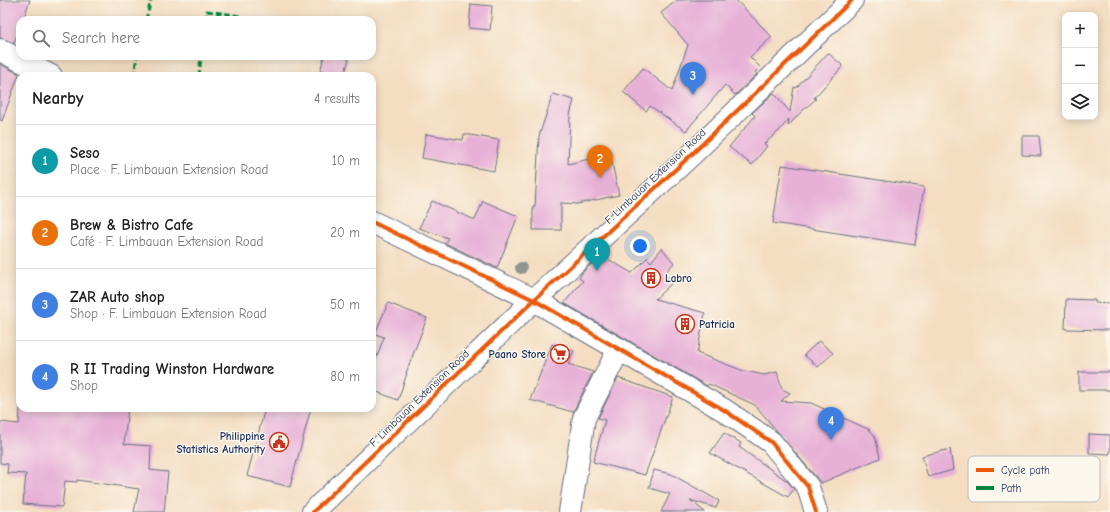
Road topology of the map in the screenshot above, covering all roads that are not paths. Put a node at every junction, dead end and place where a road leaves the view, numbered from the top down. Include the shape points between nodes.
1 (852, 0) edge
2 (0, 50) edge
3 (16, 58) edge
4 (20, 60) edge
5 (43, 72) edge
6 (376, 224) edge
7 (534, 300) junction
8 (619, 349) junction
9 (313, 512) edge
10 (570, 512) edge
11 (816, 512) edge

1 - 7 street, F. Limbauan Extension Road via 690,156
2 - 3 street
4 - 5 street
6 - 7 street
7 - 8 street
7 - 9 street, F. Limbauan Extension Road
8 - 10 street via 584,418
8 - 11 street via 724,410 771,442 808,488

